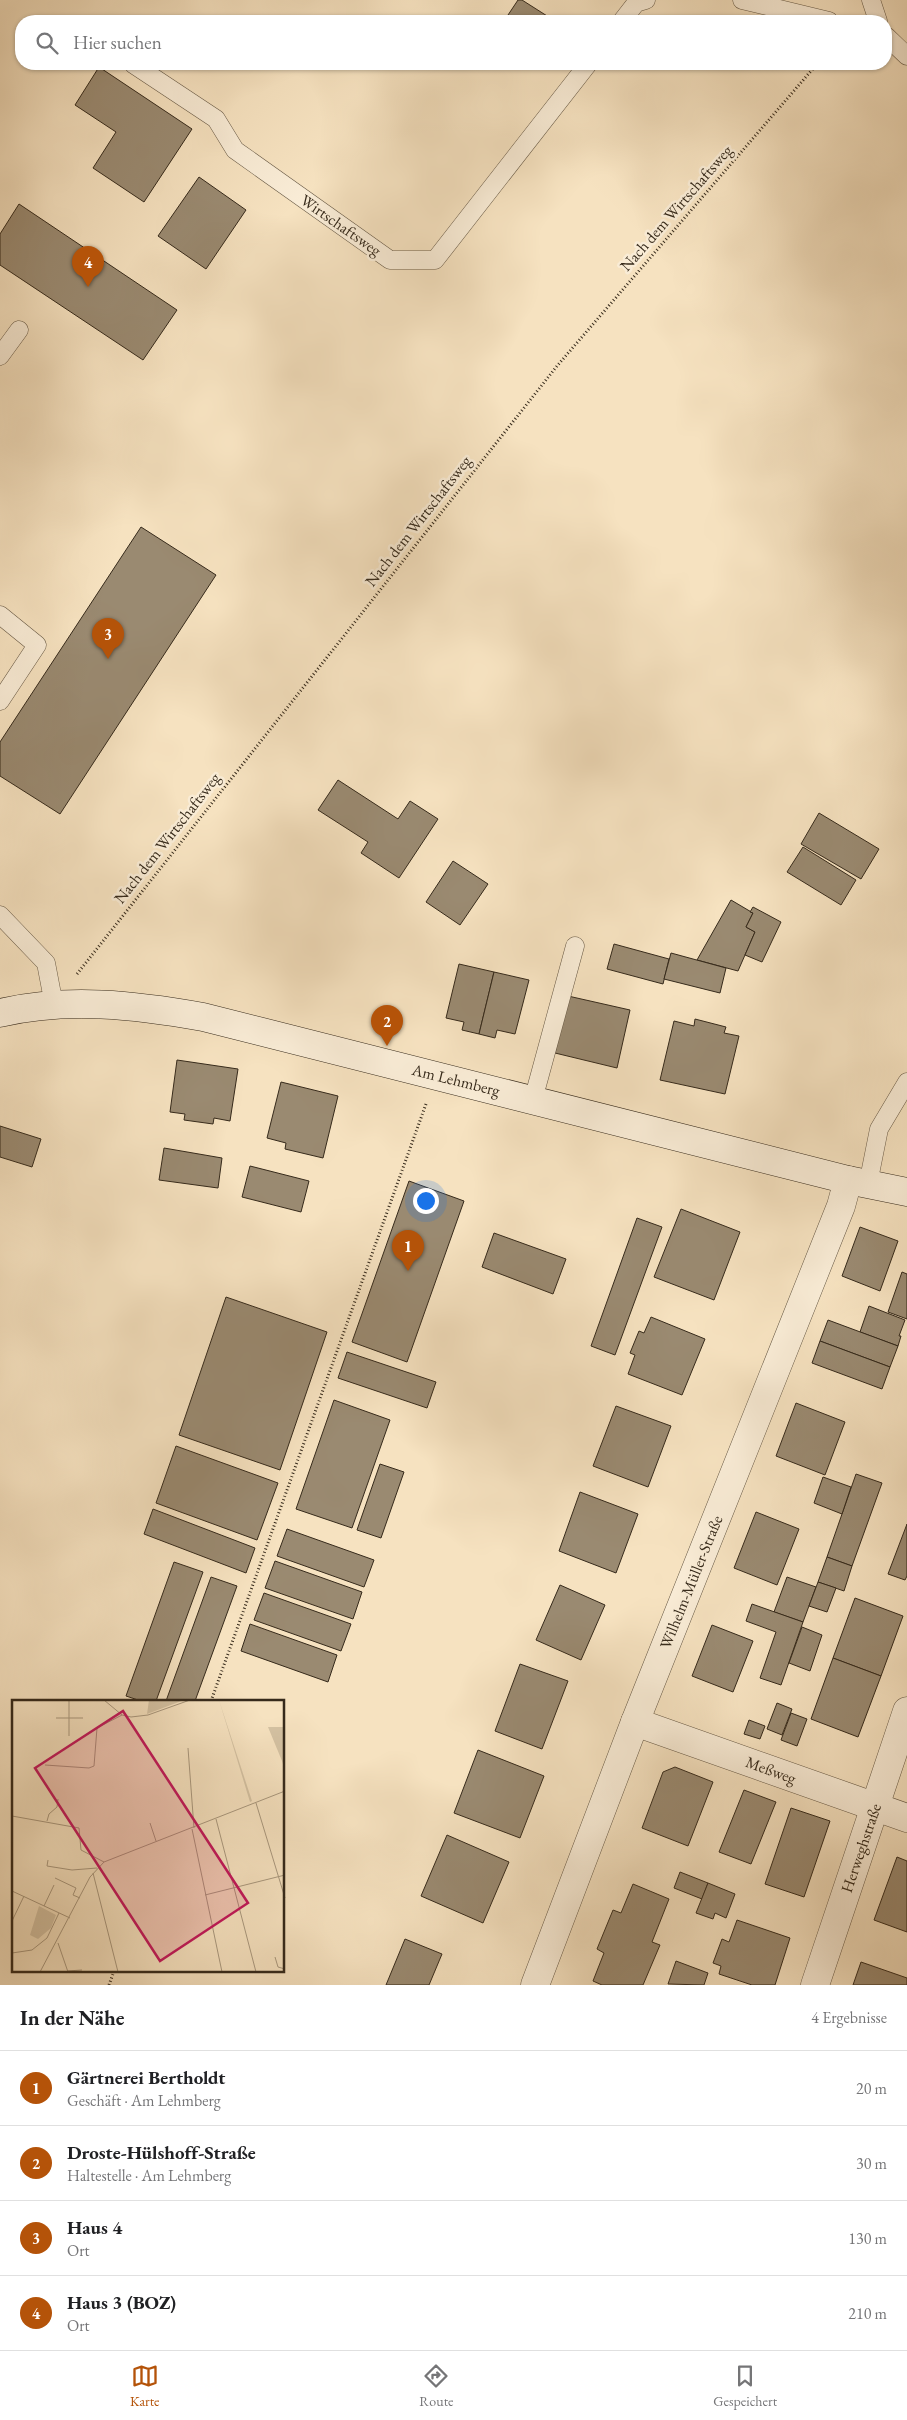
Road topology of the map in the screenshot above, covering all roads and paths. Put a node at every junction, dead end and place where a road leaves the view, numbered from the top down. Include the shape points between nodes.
1 (646, 0) edge
2 (742, 0) edge
3 (871, 0) edge
4 (627, 15) edge
5 (804, 15) edge
6 (876, 15) edge
7 (892, 42) edge
8 (907, 56) edge
9 (142, 70) edge
10 (583, 70) edge
11 (812, 70) edge
12 (19, 330) dead end
13 (0, 356) edge
14 (0, 615) edge
15 (0, 701) edge
16 (0, 915) edge
17 (575, 946) dead end
18 (54, 1005) junction
19 (0, 1013) edge
20 (436, 1075) junction
21 (907, 1082) edge
22 (533, 1100) junction
23 (858, 1182) junction
24 (907, 1192) edge
25 (211, 1700) edge
26 (907, 1711) edge
27 (635, 1722) junction
28 (875, 1807) junction
29 (907, 1818) edge
30 (114, 1972) edge
31 (109, 1985) edge
32 (535, 1985) edge
33 (815, 1985) edge

1 - 4 lane via 636,3
2 - 5 lane
3 - 6 lane
7 - 8 lane
9 - 10 lane, Wirtschaftsweg via 216,119 235,150 390,260 435,260
11 - 18 path, Nach dem Wirtschaftsweg via 557,366
12 - 13 lane
14 - 15 lane via 37,645
16 - 18 lane via 46,963
17 - 22 lane
18 - 19 street, Am Lehmberg
18 - 20 street, Am Lehmberg via 134,1006 203,1016
20 - 22 street, Am Lehmberg
20 - 25 path
21 - 23 lane via 879,1129
22 - 23 street, Am Lehmberg
23 - 24 street, Am Lehmberg
23 - 27 street, Wilhelm-Müller-Straße via 841,1206
26 - 28 street, Herweghstraße
27 - 28 street, Meßweg
27 - 32 street, Wilhelm-Müller-Straße
28 - 29 street, Meßweg
28 - 33 street, Herweghstraße
30 - 31 path

